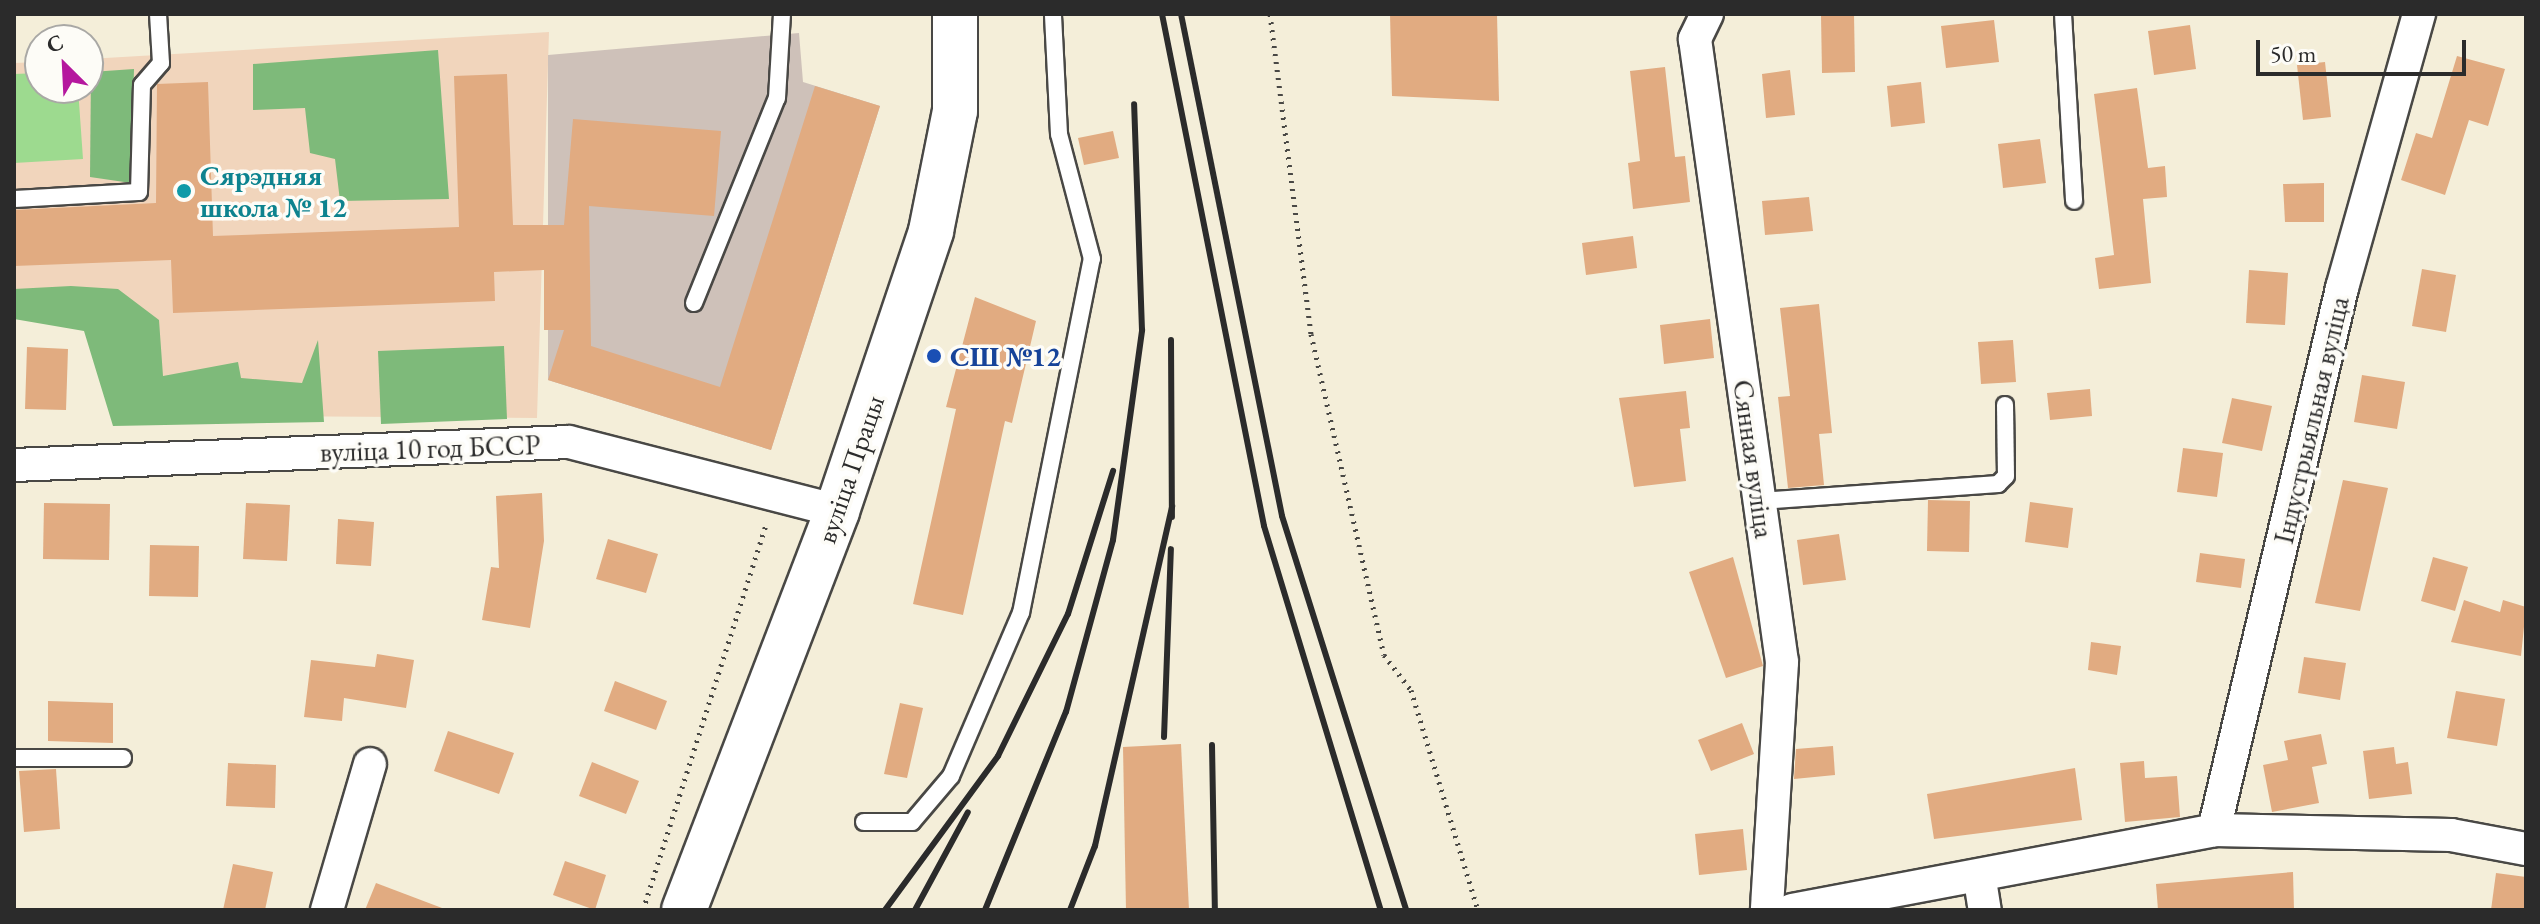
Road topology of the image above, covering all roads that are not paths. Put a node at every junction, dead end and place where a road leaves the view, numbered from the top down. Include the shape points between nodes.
1 (158, 14) edge
2 (782, 14) edge
3 (955, 14) edge
4 (1053, 14) edge
5 (1707, 14) edge
6 (2063, 14) edge
7 (2419, 14) edge
8 (14, 199) edge
9 (2074, 201) dead end
10 (694, 303) dead end
11 (2005, 405) dead end
12 (14, 465) edge
13 (1760, 501) junction
14 (837, 511) junction
15 (14, 758) edge
16 (123, 758) dead end
17 (370, 764) dead end
18 (864, 822) dead end
19 (2214, 830) junction
20 (2526, 849) edge
21 (1983, 895) edge
22 (327, 910) edge
23 (684, 910) edge
24 (1767, 910) edge
25 (1792, 910) edge

1 - 8 lane via 161,63 142,85 139,192
2 - 10 lane via 777,98
3 - 14 main road, вуліца Працы via 955,111 931,231
4 - 18 lane via 1059,134 1092,259 1021,613 951,776 912,822
5 - 13 street, Сянная вуліца via 1695,39
6 - 9 lane
7 - 19 street, Індустрыяльная вуліца via 2342,288
11 - 13 lane via 2006,476 1998,484
12 - 14 street, вуліца 10 год БССР via 569,442
13 - 24 street, Сянная вуліца via 1782,662
14 - 23 main road, вуліца Працы
15 - 16 lane
17 - 22 street
19 - 20 street via 2451,835
19 - 21 street
21 - 25 street

